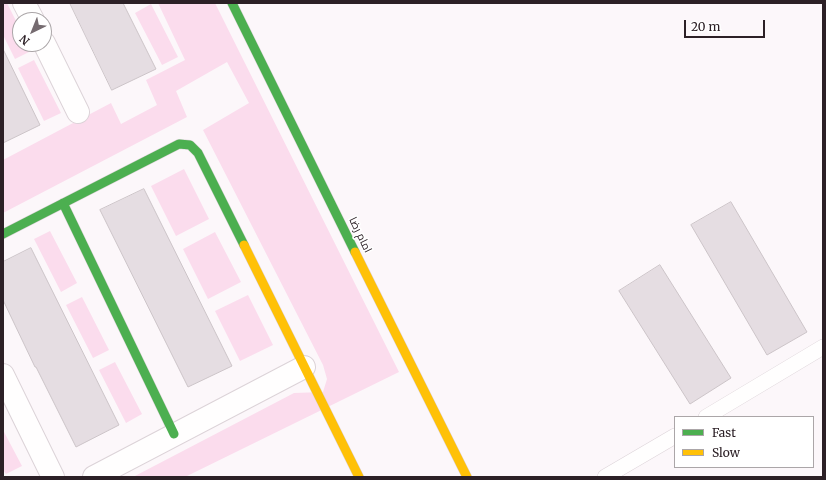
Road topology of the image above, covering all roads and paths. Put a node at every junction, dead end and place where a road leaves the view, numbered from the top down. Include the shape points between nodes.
1 (24, 3) edge
2 (232, 3) edge
3 (29, 12) edge
4 (48, 52) edge
5 (78, 112) dead end
6 (63, 204) junction
7 (3, 234) edge
8 (823, 347) edge
9 (304, 367) junction
10 (3, 375) edge
11 (708, 416) edge
12 (174, 434) junction
13 (674, 437) edge
14 (53, 477) edge
15 (94, 477) edge
16 (359, 477) edge
17 (466, 477) edge
18 (606, 477) edge

1 - 3 street
2 - 17 street, امام رضا
4 - 5 street
6 - 7 street
6 - 9 street via 180,144 190,145 198,153
6 - 12 street
8 - 11 lane
9 - 12 street
9 - 16 street
10 - 14 street
12 - 15 street
13 - 18 lane

